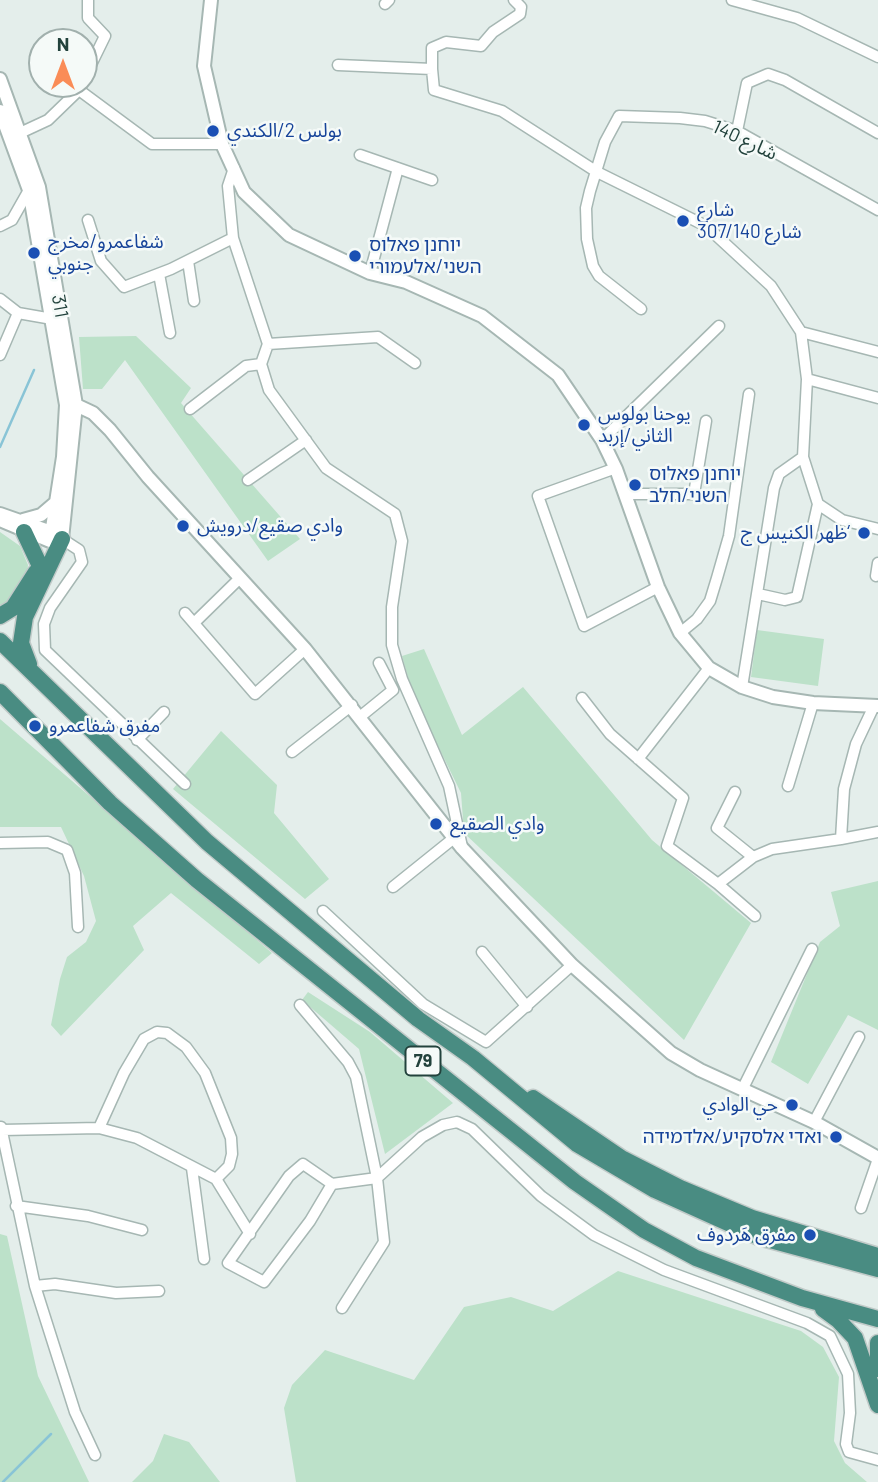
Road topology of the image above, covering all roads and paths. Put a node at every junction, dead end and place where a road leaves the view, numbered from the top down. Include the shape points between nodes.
1 (88, 0) edge
2 (211, 0) edge
3 (514, 0) edge
4 (732, 0) edge
5 (97, 28) edge
6 (98, 29) edge
7 (98, 50) edge
8 (878, 57) edge
9 (338, 65) dead end
10 (432, 69) junction
11 (0, 79) edge
12 (69, 98) edge
13 (94, 98) edge
14 (0, 111) edge
15 (737, 131) junction
16 (20, 132) junction
17 (878, 133) edge
18 (222, 144) junction
19 (360, 155) dead end
20 (234, 166) junction
21 (398, 169) junction
22 (597, 172) junction
23 (432, 180) dead end
24 (29, 190) junction
25 (878, 210) edge
26 (88, 220) dead end
27 (0, 226) edge
28 (233, 238) junction
29 (188, 261) junction
30 (370, 273) junction
31 (159, 274) junction
32 (0, 299) edge
33 (194, 301) dead end
34 (641, 309) dead end
35 (18, 313) junction
36 (57, 320) junction
37 (719, 326) dead end
38 (802, 332) junction
39 (170, 333) dead end
40 (268, 344) junction
41 (878, 352) edge
42 (0, 355) edge
43 (415, 363) dead end
44 (261, 364) junction
45 (807, 379) junction
46 (749, 394) dead end
47 (878, 398) edge
48 (71, 405) junction
49 (190, 409) dead end
50 (706, 421) dead end
51 (306, 440) junction
52 (602, 440) junction
53 (803, 457) junction
54 (616, 468) junction
55 (248, 480) dead end
56 (626, 494) junction
57 (55, 503) junction
58 (818, 504) junction
59 (0, 517) edge
60 (22, 526) junction
61 (878, 529) edge
62 (55, 536) junction
63 (878, 562) edge
64 (40, 565) junction
65 (876, 576) dead end
66 (239, 579) junction
67 (658, 587) junction
68 (758, 594) junction
69 (185, 613) dead end
70 (0, 616) edge
71 (194, 623) junction
72 (680, 633) junction
73 (0, 641) edge
74 (305, 649) junction
75 (379, 663) dead end
76 (709, 668) junction
77 (32, 670) junction
78 (742, 687) junction
79 (0, 692) edge
80 (582, 698) dead end
81 (0, 700) edge
82 (813, 703) junction
83 (352, 705) junction
84 (876, 706) edge
85 (164, 712) dead end
86 (24, 714) junction
87 (361, 716) junction
88 (137, 740) junction
89 (292, 752) dead end
90 (638, 759) junction
91 (185, 784) dead end
92 (788, 786) dead end
93 (736, 792) dead end
94 (878, 832) edge
95 (841, 839) junction
96 (0, 843) edge
97 (458, 843) junction
98 (753, 857) junction
99 (718, 884) junction
100 (393, 887) dead end
101 (323, 911) dead end
102 (755, 916) dead end
103 (78, 927) dead end
104 (812, 949) dead end
105 (482, 952) dead end
106 (572, 965) junction
107 (300, 1005) dead end
108 (527, 1007) junction
109 (859, 1037) dead end
110 (473, 1058) junction
111 (743, 1090) junction
112 (814, 1122) junction
113 (1, 1128) edge
114 (99, 1128) junction
115 (848, 1141) junction
116 (878, 1151) edge
117 (878, 1158) edge
118 (3, 1160) edge
119 (192, 1168) junction
120 (377, 1178) junction
121 (216, 1179) junction
122 (332, 1184) junction
123 (16, 1206) junction
124 (861, 1208) dead end
125 (142, 1230) dead end
126 (250, 1234) junction
127 (878, 1245) edge
128 (843, 1247) junction
129 (878, 1256) edge
130 (204, 1259) dead end
131 (878, 1269) edge
132 (35, 1286) junction
133 (159, 1291) dead end
134 (802, 1298) junction
135 (342, 1308) dead end
136 (878, 1320) edge
137 (878, 1343) edge
138 (878, 1369) edge
139 (878, 1405) edge
140 (95, 1455) dead end
141 (878, 1460) edge

1 - 5 street via 88,18
2 - 18 street via 204,66
3 - 10 street via 521,7 520,14 481,46 446,41 432,48
4 - 8 street via 797,18
6 - 7 street via 105,36
9 - 10 street
10 - 22 street via 434,90 502,111
11 - 16 street, 311
12 - 16 street via 48,120
13 - 18 street via 152,144
14 - 24 street, 311
15 - 17 street via 747,83 768,74
15 - 22 street, شارع 140 via 705,121 626,114 615,121
15 - 25 street, شارع 140
16 - 36 street, 311 via 39,187
18 - 20 street
19 - 21 street
20 - 28 street via 228,186
20 - 30 street via 244,192 289,235
21 - 23 street
21 - 30 street
22 - 34 street, شارع 140 via 586,208 593,266
22 - 38 street via 706,226 771,286
24 - 27 street via 12,220
24 - 36 street, 311
26 - 31 street via 101,261 124,287
28 - 29 street
28 - 40 street
29 - 31 street
29 - 33 street
30 - 52 street via 406,282 482,316 558,375
31 - 39 street
32 - 35 street
35 - 36 street
35 - 42 street
36 - 48 street, 311
37 - 52 street
38 - 41 street
38 - 45 street
40 - 43 street via 378,337
40 - 44 street
44 - 49 street via 246,366
44 - 51 street via 269,390
45 - 47 street
45 - 53 street
46 - 72 street via 729,536 710,601
48 - 57 street, 311
48 - 62 street, 311 via 73,463
48 - 66 street via 93,413 110,430
50 - 56 street via 694,494
51 - 55 street
51 - 97 street via 326,468 395,514 402,541 393,645 402,679 449,786
52 - 54 street
53 - 58 street
53 - 68 street via 779,474 774,488
54 - 56 street
54 - 67 street via 538,496 584,625
56 - 67 street
57 - 60 street
57 - 62 street, 311
58 - 61 street via 842,520
58 - 68 street via 797,597 785,600
59 - 60 street
60 - 62 street
60 - 64 highway
62 - 64 highway
62 - 77 highway via 23,626 21,643
62 - 88 street via 79,550 82,562 50,608 44,624 45,650
63 - 65 street
64 - 70 highway via 20,600
66 - 71 street
66 - 74 street
67 - 72 street
68 - 78 street
69 - 71 street
71 - 74 street via 255,694
72 - 76 street
73 - 77 highway, 79
74 - 83 street
75 - 87 street via 393,690
76 - 78 street
76 - 90 street
77 - 110 highway, 79 via 207,842 418,1018
78 - 82 street
79 - 86 highway, 79
80 - 90 street via 610,734
81 - 86 highway
82 - 84 street
82 - 92 street
83 - 87 street
83 - 89 street
84 - 95 street via 856,744 845,789
85 - 88 street
86 - 134 highway, 79 via 110,803 197,880 575,1182 644,1230 696,1258
87 - 97 street
88 - 91 street
90 - 99 street via 683,798 667,846
93 - 98 street via 717,828
94 - 95 street
95 - 98 street via 772,849
96 - 103 street via 48,842 67,850 75,873
97 - 100 street
97 - 106 street
98 - 99 street
99 - 102 street
101 - 108 street via 423,1004 486,1042
104 - 111 street
105 - 108 street
106 - 108 street
106 - 111 street via 671,1053
107 - 120 street via 356,1077
109 - 112 street
110 - 128 highway via 649,1173 739,1213
110 - 131 highway, 79 via 577,1144 655,1190 759,1237
111 - 112 street
112 - 115 street
113 - 114 street
113 - 118 street
114 - 119 street via 137,1138
114 - 121 street via 144,1039 167,1033 186,1047 205,1073 231,1138 229,1166
115 - 116 street
115 - 117 street
117 - 124 street
118 - 123 street
119 - 121 street
119 - 130 street
120 - 122 street
120 - 135 street via 384,1242
120 - 141 street via 422,1137 443,1125 457,1122 472,1129 541,1196 594,1235 664,1270 807,1323 830,1336 848,1374 849,1452
121 - 126 street
122 - 126 street via 303,1164 289,1176
122 - 126 street via 264,1282 228,1264
123 - 125 street via 88,1216
123 - 132 street
127 - 128 highway
128 - 129 highway
132 - 133 street via 55,1284 108,1293
132 - 140 street via 75,1412
134 - 136 highway, 79
134 - 139 highway via 838,1320 855,1338
137 - 138 highway

